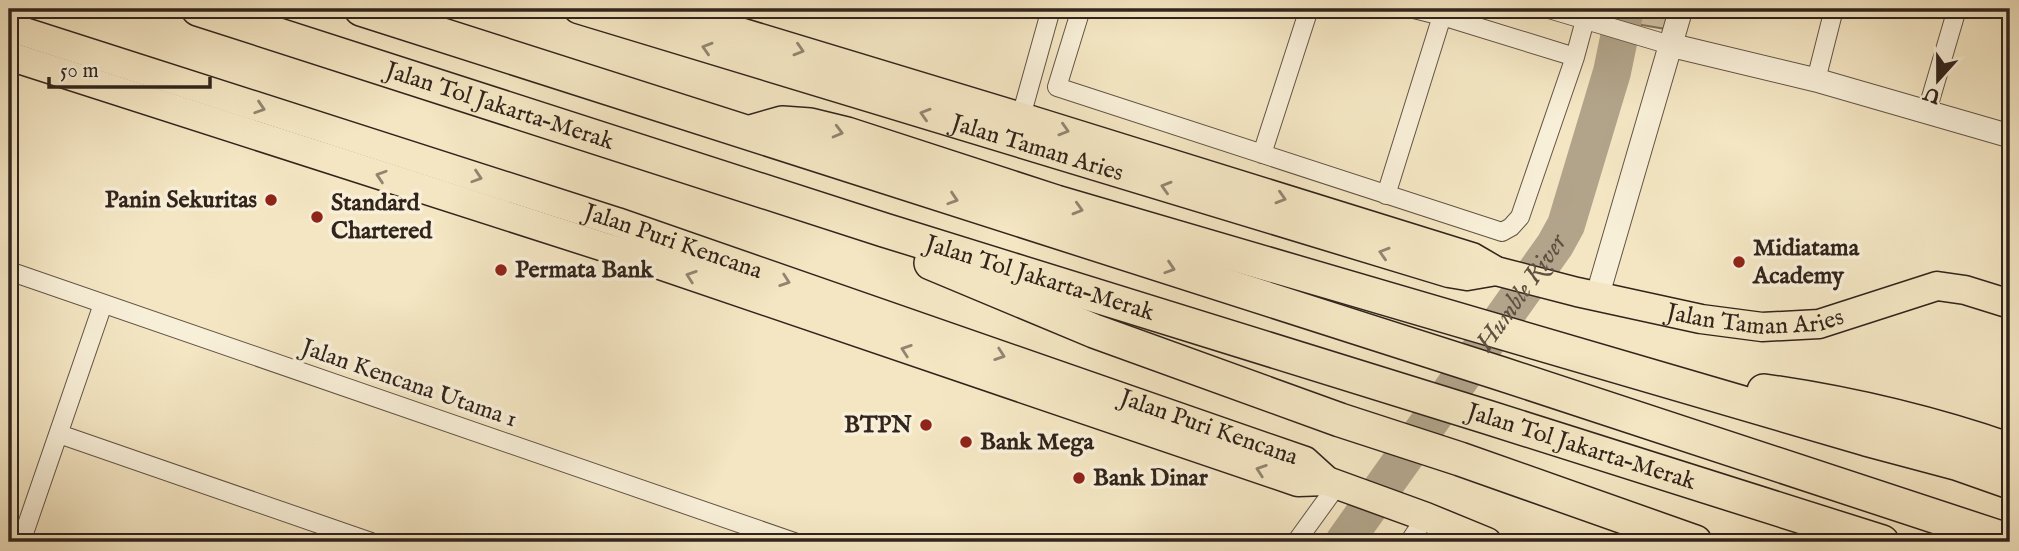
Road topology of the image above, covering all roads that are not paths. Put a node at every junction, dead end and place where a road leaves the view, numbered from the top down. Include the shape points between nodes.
1 (198, 9) edge
2 (361, 9) edge
3 (578, 9) edge
4 (663, 9) edge
5 (1051, 9) edge
6 (1081, 9) edge
7 (1309, 9) edge
8 (1414, 9) edge
9 (1549, 9) edge
10 (1681, 9) edge
11 (1834, 9) edge
12 (1957, 9) edge
13 (1442, 16) junction
14 (1592, 18) edge
15 (9, 27) edge
16 (1665, 43) junction
17 (9, 57) edge
18 (1575, 57) junction
19 (1031, 80) junction
20 (1816, 80) junction
21 (1057, 87) junction
22 (1927, 111) junction
23 (1017, 129) junction
24 (748, 133) junction
25 (2010, 136) edge
26 (1262, 154) junction
27 (1386, 195) junction
28 (884, 230) junction
29 (9, 271) edge
30 (1587, 295) junction
31 (103, 304) junction
32 (2010, 304) edge
33 (1654, 376) junction
34 (59, 434) junction
35 (2010, 450) edge
36 (2010, 482) edge
37 (1338, 484) junction
38 (1417, 514) junction
39 (2010, 541) edge
40 (21, 542) edge
41 (371, 542) edge
42 (794, 542) edge
43 (1296, 542) edge
44 (1409, 542) edge
45 (1488, 542) edge
46 (1695, 542) edge
47 (1882, 542) edge

1 - 28 highway, Jalan Tol Jakarta–Merak
2 - 24 highway, Jalan Tol Jakarta–Merak
23 -> 3 main road, Jalan Taman Aries
4 -> 23 main road, Jalan Taman Aries
5 - 19 street
6 - 21 street
7 - 26 street
8 - 13 street
9 - 14 street
10 - 16 street
11 - 20 street
12 - 22 street
13 - 18 street
13 - 27 street
14 - 16 street
14 - 18 street
15 -> 37 main road, Jalan Puri Kencana via 638,230 1305,461
16 - 20 street
16 - 30 street
37 -> 17 main road, Jalan Puri Kencana via 1298,482 651,262
18 - 27 street via 1520,217 1511,227 1502,232
19 - 21 street
19 - 23 street
20 - 22 street
21 - 26 street
22 - 25 street
23 - 30 main road, Jalan Taman Aries via 1472,257 1503,272
24 -> 33 highway via 782,123 847,134 1056,202
24 -> 39 highway, Jalan Tol Jakarta–Merak
26 - 27 street
28 - 46 highway via 934,265 1094,331
28 - 47 highway, Jalan Tol Jakarta–Merak
29 - 31 street, Jalan Kencana Utama 1
30 - 32 main road, Jalan Taman Aries via 1762,327 1819,324 1937,286
31 - 34 street
31 - 42 street, Jalan Kencana Utama 1
33 - 35 highway via 1803,396 1945,428
33 - 36 highway
34 - 40 street
34 - 41 street
37 - 38 main road, Jalan Puri Kencana
37 - 43 street
38 - 44 street
38 - 45 main road, Jalan Puri Kencana

